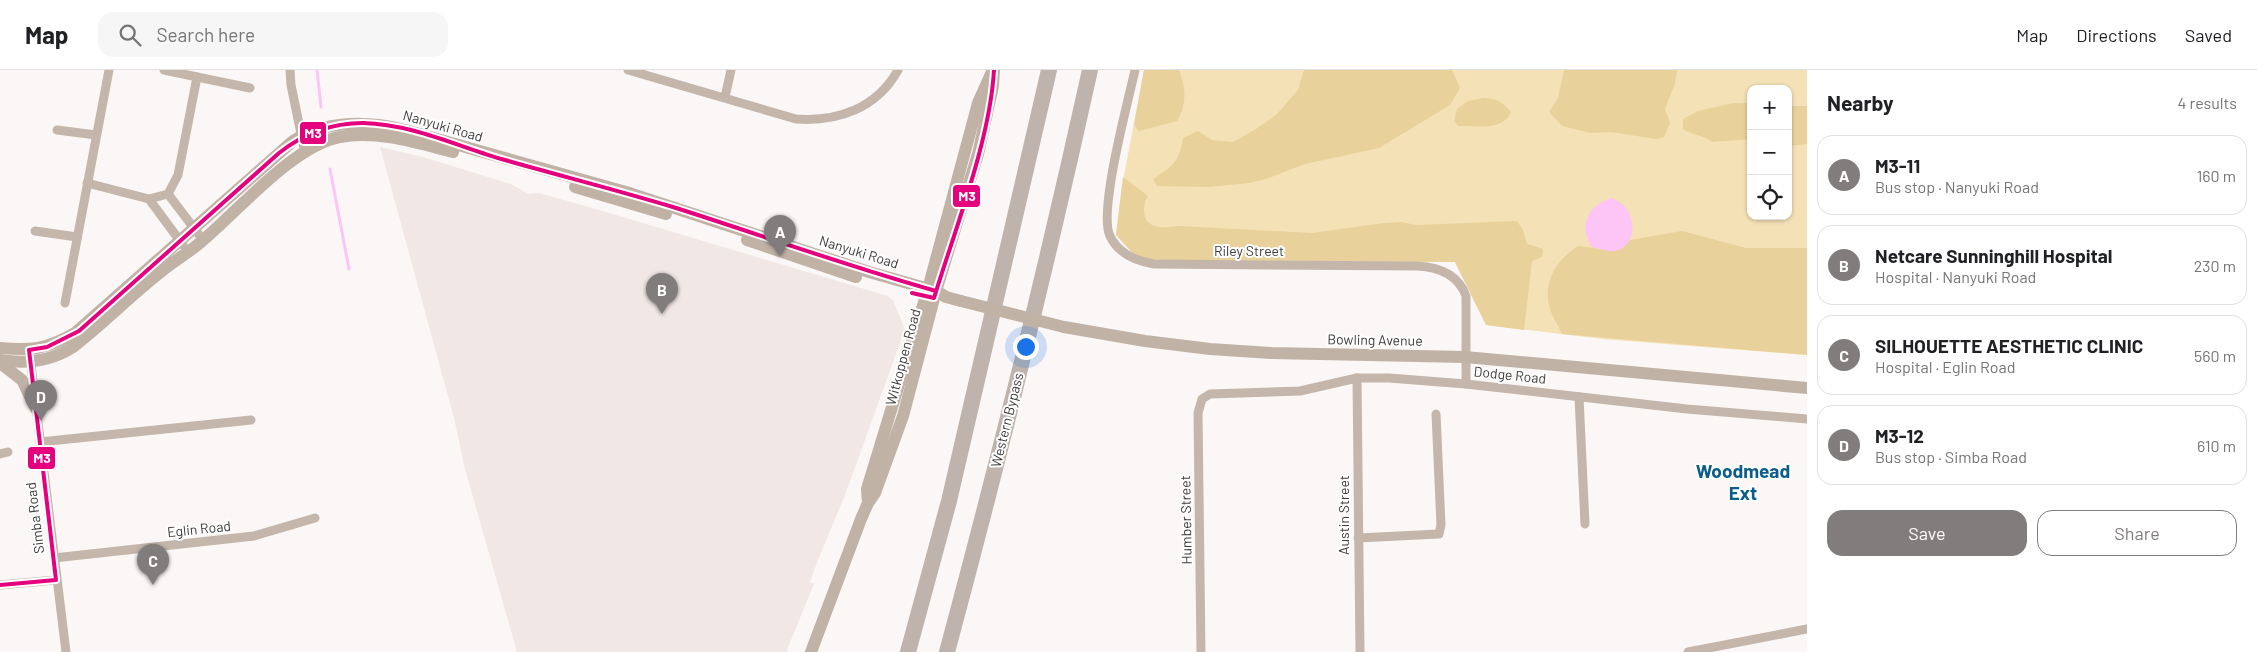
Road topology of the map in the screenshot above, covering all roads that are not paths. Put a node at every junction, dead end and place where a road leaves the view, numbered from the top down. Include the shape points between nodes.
1 (109, 70) edge
2 (164, 70) edge
3 (290, 70) edge
4 (628, 70) edge
5 (731, 70) edge
6 (898, 70) edge
7 (993, 70) edge
8 (1049, 70) edge
9 (1090, 70) edge
10 (1135, 70) edge
11 (197, 77) junction
12 (250, 88) dead end
13 (725, 97) junction
14 (57, 130) dead end
15 (96, 135) junction
16 (301, 136) junction
17 (305, 153) junction
18 (88, 183) junction
19 (168, 194) junction
20 (149, 199) junction
21 (195, 229) junction
22 (35, 231) dead end
23 (77, 237) junction
24 (203, 240) junction
25 (180, 241) junction
26 (188, 252) junction
27 (934, 294) junction
28 (65, 303) dead end
29 (0, 348) edge
30 (30, 356) junction
31 (1465, 357) junction
32 (0, 360) edge
33 (0, 363) edge
34 (1357, 378) junction
35 (1466, 384) junction
36 (1807, 388) edge
37 (1210, 394) joint
38 (1579, 397) junction
39 (36, 409) junction
40 (1436, 414) dead end
41 (1807, 419) edge
42 (251, 420) dead end
43 (40, 442) junction
44 (315, 518) dead end
45 (1585, 524) dead end
46 (1358, 538) junction
47 (54, 558) junction
48 (56, 580) junction
49 (0, 585) edge
50 (1807, 629) edge
51 (66, 652) edge
52 (811, 652) edge
53 (908, 652) edge
54 (947, 652) edge
55 (1201, 652) edge
56 (1360, 652) edge
57 (1688, 652) edge

1 - 15 street
2 - 11 street
3 - 16 street
4 - 13 street
5 - 13 street
6 - 13 street via 887,87 862,108 828,119 796,119
7 - 27 main road, Witkoppen Road via 993,86 978,154
8 - 53 highway via 949,501
9 - 54 highway, Western Bypass via 1057,216
10 - 31 street, Riley Street via 1107,208 1110,236 1120,249 1136,260 1154,264 1434,268 1454,278 1466,296
11 - 12 street
11 - 19 street via 178,175
14 - 15 street
15 - 18 street
16 - 17 street
16 - 21 main road, Nanyuki Road
16 - 27 main road, Nanyuki Road via 348,124 406,130 626,192
17 - 24 main road, Nanyuki Road via 252,193
17 - 27 main road, Nanyuki Road via 330,139 354,135 380,136 426,146 683,219 796,258
18 - 20 street
18 - 23 street
19 - 20 street
19 - 21 street
20 - 25 street
21 - 24 street
21 - 25 main road, Nanyuki Road
22 - 23 street
23 - 28 street
24 - 26 main road, Nanyuki Road
25 - 26 street
25 - 30 main road, Nanyuki Road via 75,333
26 - 30 main road, Nanyuki Road via 73,347 58,356
27 - 31 main road, Bowling Avenue, bridge via 1064,327 1219,350
27 - 52 main road, Witkoppen Road via 903,416
29 - 30 main road, Nanyuki Road
30 - 32 main road, Nanyuki Road
30 - 39 street, Simba Road
31 - 35 street, Riley Street
31 - 36 main road, Bowling Avenue
33 - 39 main road via 22,380
34 - 35 street, Dodge Road
34 - 37 street, Dodge Road via 1300,391
34 - 46 street, Austin Street
35 - 38 street, Dodge Road
37 - 55 street, Humber Street via 1202,399 1198,413
38 - 41 street, Dodge Road
38 - 45 street
39 - 43 street, Simba Road
40 - 46 street via 1439,534
42 - 43 street
43 - 47 street, Simba Road
44 - 47 street, Eglin Road via 254,536
46 - 56 street, Austin Street
47 - 48 street, Simba Road
48 - 49 street
48 - 51 street, Simba Road
50 - 57 street

